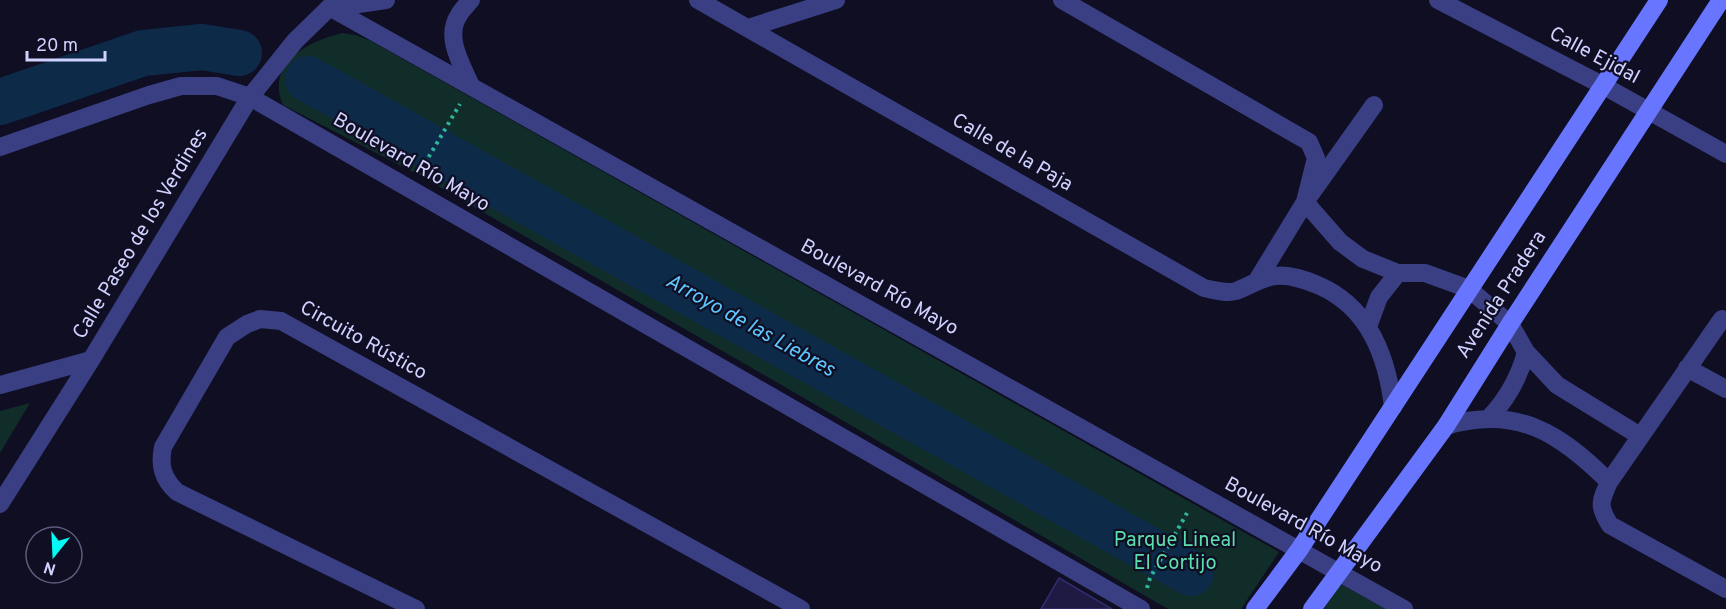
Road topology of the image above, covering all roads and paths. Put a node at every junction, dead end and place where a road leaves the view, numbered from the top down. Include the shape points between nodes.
1 (386, 0) edge
2 (471, 0) edge
3 (698, 0) edge
4 (836, 0) edge
5 (1062, 0) edge
6 (1438, 0) edge
7 (1659, 0) edge
8 (1721, 0) edge
9 (333, 2) edge
10 (748, 28) junction
11 (1602, 85) junction
12 (471, 86) junction
13 (250, 97) junction
14 (1374, 105) dead end
15 (456, 109) dead end
16 (1648, 110) junction
17 (0, 147) edge
18 (1726, 154) edge
19 (423, 164) dead end
20 (1305, 202) junction
21 (1398, 273) junction
22 (1258, 279) junction
23 (1469, 289) junction
24 (1722, 319) dead end
25 (1510, 324) junction
26 (1368, 327) junction
27 (1526, 352) junction
28 (91, 360) junction
29 (1688, 368) junction
30 (0, 385) edge
31 (1726, 389) edge
32 (1393, 406) junction
33 (1489, 418) junction
34 (1446, 426) junction
35 (1640, 436) junction
36 (1609, 482) junction
37 (0, 504) edge
38 (1183, 518) dead end
39 (1299, 550) junction
40 (1339, 572) junction
41 (1150, 578) dead end
42 (1726, 589) edge
43 (416, 609) edge
44 (801, 609) edge
45 (1141, 609) edge
46 (1255, 609) edge
47 (1312, 609) edge
48 (1404, 609) edge

1 - 9 street
2 - 12 street via 457,16 453,36
3 - 10 street, Calle de la Paja
4 - 10 street
5 - 20 street via 1309,142 1316,158
6 - 11 street, Calle Ejidal
7 - 11 street, Avenida Pradera
8 - 16 street, Avenida Pradera
9 - 12 street, Boulevard Río Mayo
9 - 13 street, Calle Paseo de los Verdines
10 - 22 street, Calle de la Paja via 1204,288 1235,291
11 - 16 street, Calle Ejidal
11 - 23 street, Avenida Pradera
12 - 39 street, Boulevard Río Mayo
13 - 17 street, Boulevard Río Mayo via 217,86 181,86
13 - 28 street, Calle Paseo de los Verdines
13 - 45 street, Boulevard Río Mayo
14 - 20 street
15 - 19 path
16 - 18 street, Calle Ejidal
16 - 25 street, Avenida Pradera
20 - 21 street via 1356,255
20 - 22 street
21 - 23 street via 1425,273
21 - 26 street via 1378,297
22 - 26 street, Calle de la Paja via 1295,277 1312,283 1348,305
23 - 25 street
23 - 32 street, Avenida Pradera
24 - 29 street
25 - 27 street
25 - 34 street, Avenida Pradera
26 - 32 street, Calle de la Paja via 1381,352
27 - 33 street via 1513,387
27 - 35 street via 1557,385
28 - 30 street
28 - 37 street, Calle Paseo de los Verdines
29 - 31 street
29 - 35 street
32 - 39 street, Avenida Pradera
33 - 34 street via 1467,419
33 - 36 street via 1508,419 1549,433 1582,454
34 - 40 street, Avenida Pradera
35 - 36 street
36 - 42 street via 1601,500 1602,512 1610,525
38 - 41 path
39 - 40 street, Boulevard Río Mayo
39 - 46 street, Avenida Pradera
40 - 47 street, Avenida Pradera
40 - 48 street, Boulevard Río Mayo
43 - 44 street, Circuito Rústico via 171,486 162,473 163,447 227,337 260,319 281,321

